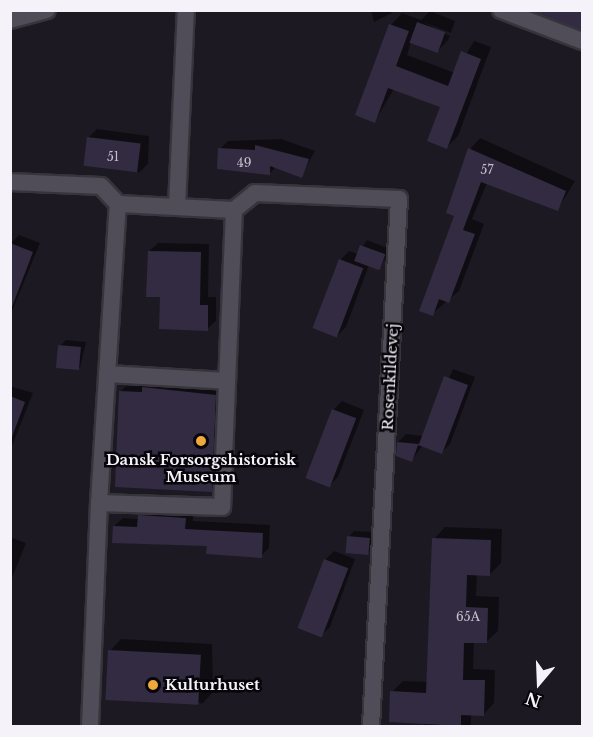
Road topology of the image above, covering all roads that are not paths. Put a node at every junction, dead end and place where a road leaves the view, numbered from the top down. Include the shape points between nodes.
1 (47, 10) edge
2 (186, 10) edge
3 (501, 10) edge
4 (10, 21) edge
5 (582, 41) edge
6 (10, 182) edge
7 (118, 204) junction
8 (177, 206) junction
9 (234, 210) junction
10 (107, 374) junction
11 (227, 381) junction
12 (99, 503) junction
13 (90, 726) edge
14 (371, 726) edge

1 - 4 street
2 - 8 street
3 - 5 street
6 - 7 street via 101,186
7 - 8 street
7 - 10 street
8 - 9 street
9 - 11 street
9 - 14 street, Rosenkildevej via 255,193 399,200
10 - 11 street
10 - 12 street
11 - 12 street via 222,507
12 - 13 street

